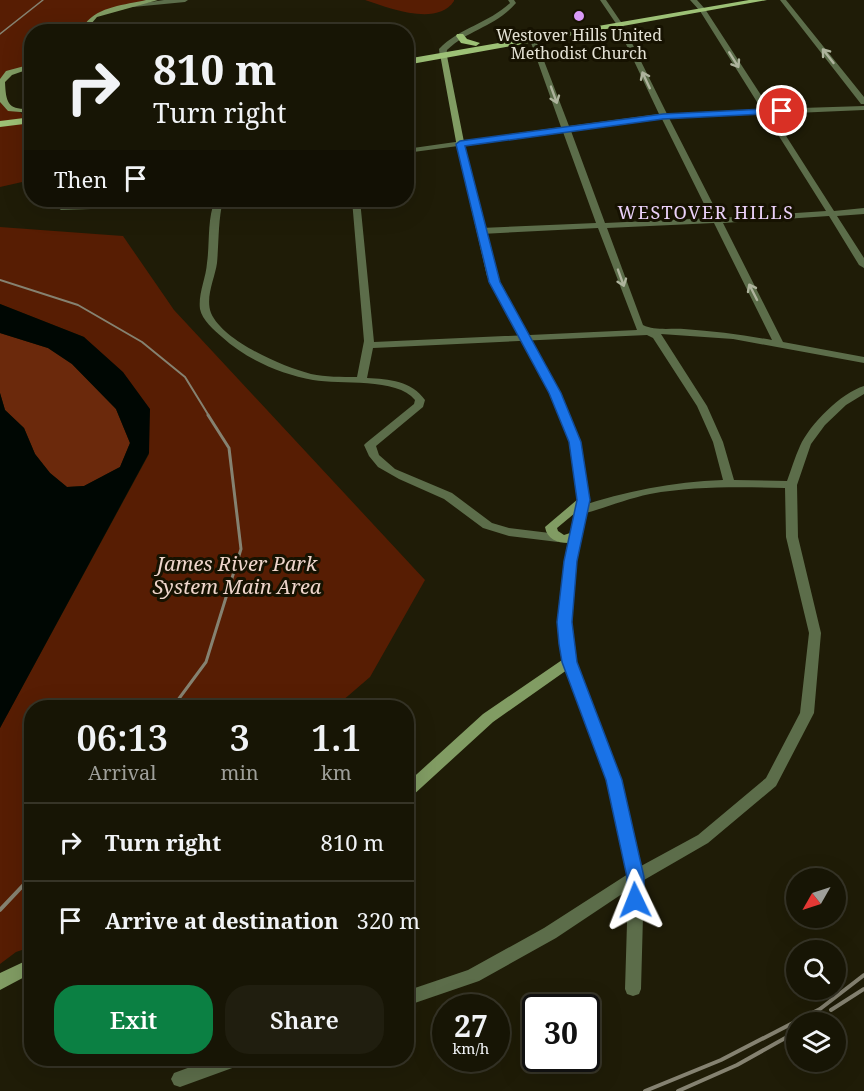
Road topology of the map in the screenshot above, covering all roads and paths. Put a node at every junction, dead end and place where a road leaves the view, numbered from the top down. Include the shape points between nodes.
1 (155, 0) edge
2 (185, 0) edge
3 (511, 0) edge
4 (603, 0) edge
5 (724, 0) edge
6 (763, 0) edge
7 (783, 0) edge
8 (133, 4) junction
9 (698, 5) edge
10 (618, 22) junction
11 (88, 24) edge
12 (460, 36) junction
13 (531, 37) junction
14 (476, 43) junction
15 (443, 53) junction
16 (414, 55) edge
17 (414, 60) edge
18 (24, 68) edge
19 (864, 102) edge
20 (864, 108) edge
21 (24, 111) edge
22 (766, 111) junction
23 (663, 116) junction
24 (24, 121) edge
25 (0, 124) edge
26 (566, 128) junction
27 (460, 144) junction
28 (414, 150) edge
29 (216, 207) edge
30 (357, 207) edge
31 (864, 211) edge
32 (831, 214) junction
33 (717, 220) junction
34 (601, 225) junction
35 (481, 231) junction
36 (864, 265) edge
37 (647, 331) junction
38 (524, 337) junction
39 (779, 344) junction
40 (369, 345) junction
41 (864, 360) edge
42 (361, 381) junction
43 (864, 389) edge
44 (729, 482) junction
45 (791, 485) junction
46 (583, 505) junction
47 (555, 524) junction
48 (577, 532) junction
49 (534, 533) junction
50 (560, 538) junction
51 (570, 561) junction
52 (569, 662) junction
53 (414, 786) edge
54 (636, 877) junction
55 (24, 969) edge
56 (0, 983) edge
57 (633, 989) dead end
58 (414, 996) edge
59 (216, 1066) edge
60 (180, 1079) dead end

1 - 8 street
2 - 8 street
3 - 12 street via 513,3 500,16
4 - 10 street
5 - 9 main road
6 - 9 main road
19 -> 7 street
8 - 11 street via 95,16
9 - 10 main road
9 -> 22 street
10 - 13 main road
23 -> 10 street
12 - 14 main road
12 - 15 street
13 - 14 main road
13 - 15 main road
13 -> 26 street
14 - 15 main road
15 - 16 main road
15 - 17 main road
15 - 27 street
18 - 21 street via 2,79 3,105
20 - 22 street
22 - 23 street
22 - 32 street
23 - 26 street
23 - 33 street
24 - 25 main road
26 - 27 street
26 - 34 street
27 - 28 street
27 - 35 street
29 - 42 street via 205,308 208,317 227,337 259,358 311,377
30 - 40 street
31 - 32 street
32 - 33 street
32 - 36 street
33 - 34 street
39 -> 33 street
34 - 35 street
34 -> 37 street via 639,327
35 - 38 street via 495,282
37 - 38 street
37 - 39 street via 706,332
37 - 44 street via 657,336 702,406 718,442
38 - 40 street
38 - 46 street via 555,393 575,442
39 - 41 street
40 - 42 street
42 - 49 street via 400,385 415,392 420,400 370,445 372,454 386,467 447,495 492,527 511,533
43 - 45 street via 821,423 807,444
44 - 45 street
44 - 46 street via 656,489
45 - 54 street via 792,537 814,633 807,713 771,782 703,839
46 - 47 street
46 - 48 street
47 - 48 street via 569,522
47 - 49 street
47 - 50 street via 551,530
48 - 50 street via 570,538
48 - 51 street
49 - 50 street
50 - 51 street
51 - 52 street via 564,622
52 - 53 street via 488,718
52 - 54 street via 614,780
54 - 57 street
54 - 58 street via 550,933 473,976
55 - 56 street
59 - 60 street

